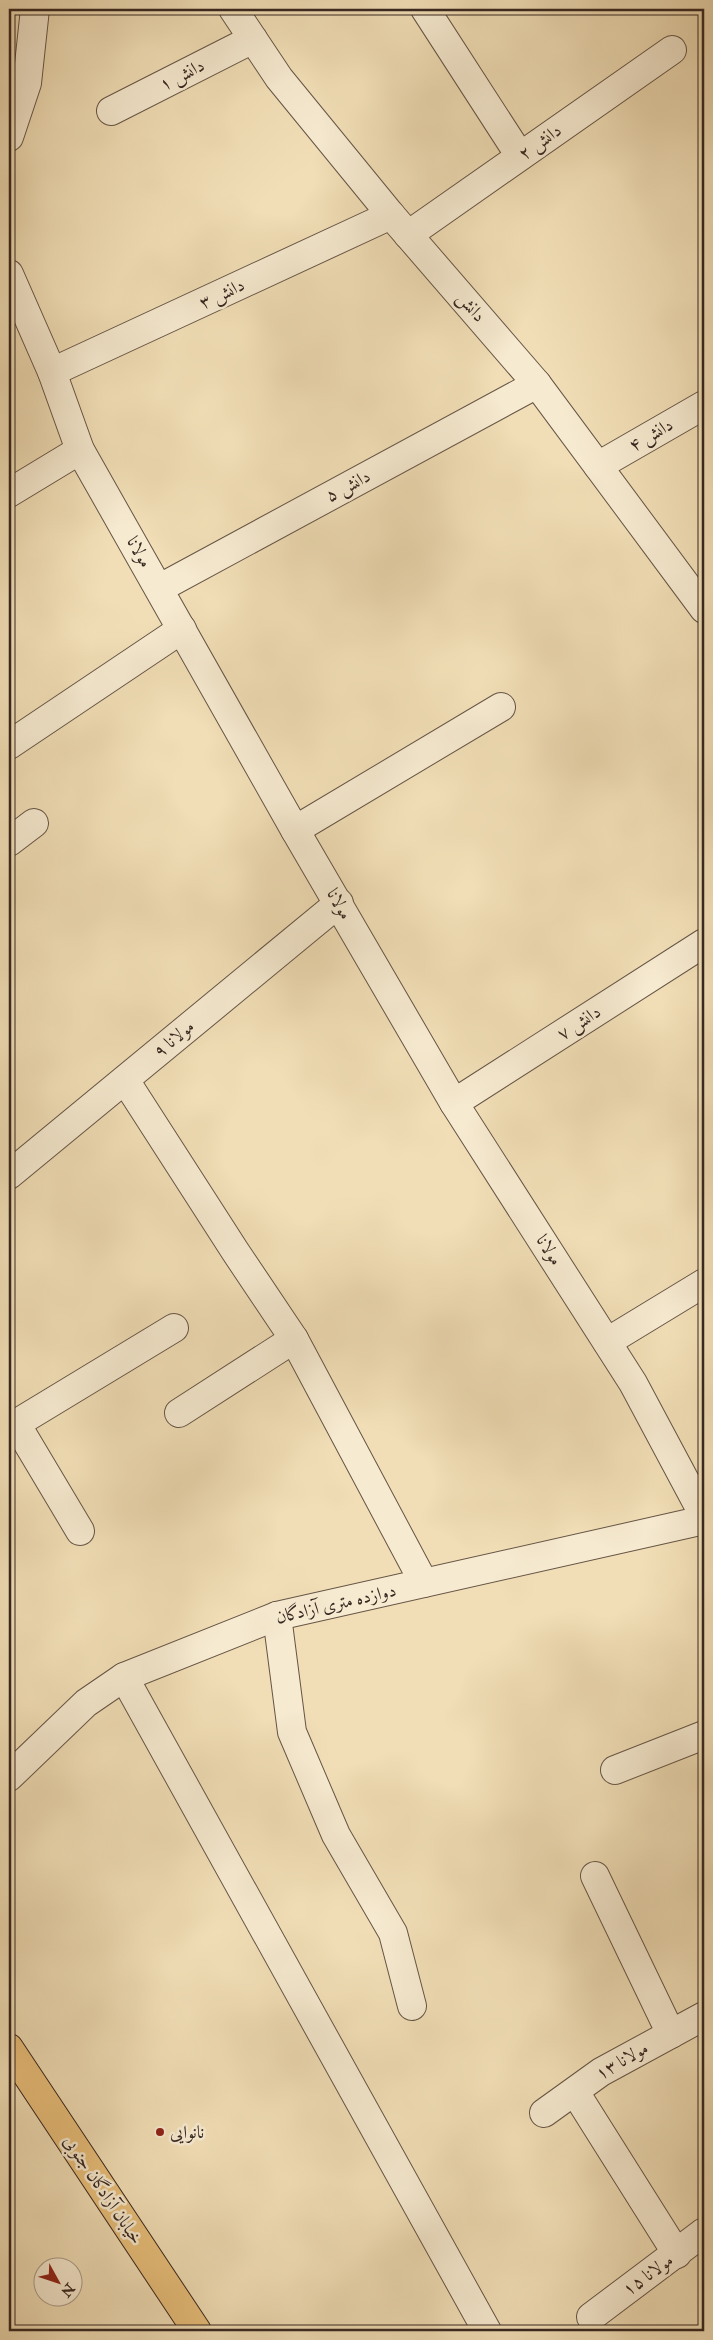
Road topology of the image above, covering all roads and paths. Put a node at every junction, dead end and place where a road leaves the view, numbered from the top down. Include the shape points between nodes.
1 (35, 9) edge
2 (233, 9) edge
3 (425, 9) edge
4 (253, 39) junction
5 (672, 50) dead end
6 (111, 111) dead end
7 (9, 137) edge
8 (520, 156) junction
9 (400, 225) junction
10 (9, 274) edge
11 (52, 372) junction
12 (537, 384) junction
13 (704, 405) edge
14 (80, 450) junction
15 (598, 466) junction
16 (9, 493) edge
17 (160, 588) junction
18 (704, 609) edge
19 (182, 629) junction
20 (501, 708) dead end
21 (9, 745) edge
22 (34, 824) dead end
23 (295, 830) junction
24 (9, 842) edge
25 (339, 903) junction
26 (704, 943) edge
27 (125, 1080) junction
28 (454, 1103) junction
29 (9, 1175) edge
30 (704, 1283) edge
31 (174, 1328) dead end
32 (294, 1338) junction
33 (607, 1342) junction
34 (179, 1413) dead end
35 (12, 1425) edge
36 (704, 1518) edge
37 (80, 1531) dead end
38 (424, 1583) junction
39 (277, 1616) junction
40 (124, 1677) junction
41 (704, 1735) edge
42 (615, 1770) dead end
43 (9, 1777) edge
44 (595, 1876) dead end
45 (412, 2006) dead end
46 (704, 2016) edge
47 (671, 2034) junction
48 (9, 2048) edge
49 (574, 2092) junction
50 (544, 2113) dead end
51 (704, 2232) edge
52 (677, 2254) junction
53 (591, 2317) dead end
54 (197, 2331) edge
55 (488, 2331) edge

1 - 7 street via 27,83
2 - 4 street, دانش
3 - 8 street
4 - 6 street, دانش ۱
4 - 9 street, دانش via 279,78
5 - 8 street, دانش ۲
8 - 9 street, دانش ۲
9 - 11 street, دانش ۳
9 - 12 street, دانش
10 - 11 street, مولانا
11 - 14 street, مولانا
12 - 15 street, دانش
12 - 17 street, دانش ۵
13 - 15 street, دانش ۴
14 - 16 street
14 - 17 street, مولانا
15 - 18 street, دانش
17 - 19 street, مولانا
19 - 21 street
19 - 23 street, مولانا
20 - 23 street
22 - 24 street
23 - 25 street, مولانا
25 - 27 street, مولانا ۹
25 - 28 street, مولانا
26 - 28 street, دانش ۷
27 - 29 street, مولانا ۹
27 - 32 street
28 - 33 street, مولانا
30 - 33 street
31 - 35 street
32 - 34 street
32 - 38 street
33 - 36 street, مولانا via 633,1383
35 - 37 street
36 - 38 street, دوازده متری آزادگان
38 - 39 street, دوازده متری آزادگان
39 - 40 street, دوازده متری آزادگان
39 - 45 street via 292,1732 336,1835 393,1933
40 - 43 street, دوازده متری آزادگان via 86,1704
40 - 55 street
41 - 42 street
44 - 47 street
46 - 47 street, مولانا ۱۳
47 - 49 street, مولانا ۱۳ via 602,2072
48 - 54 main road, خیابان آزادگان جنوبی
49 - 50 street, مولانا ۱۳
49 - 52 street
51 - 52 street, مولانا ۱۵
52 - 53 street, مولانا ۱۵

